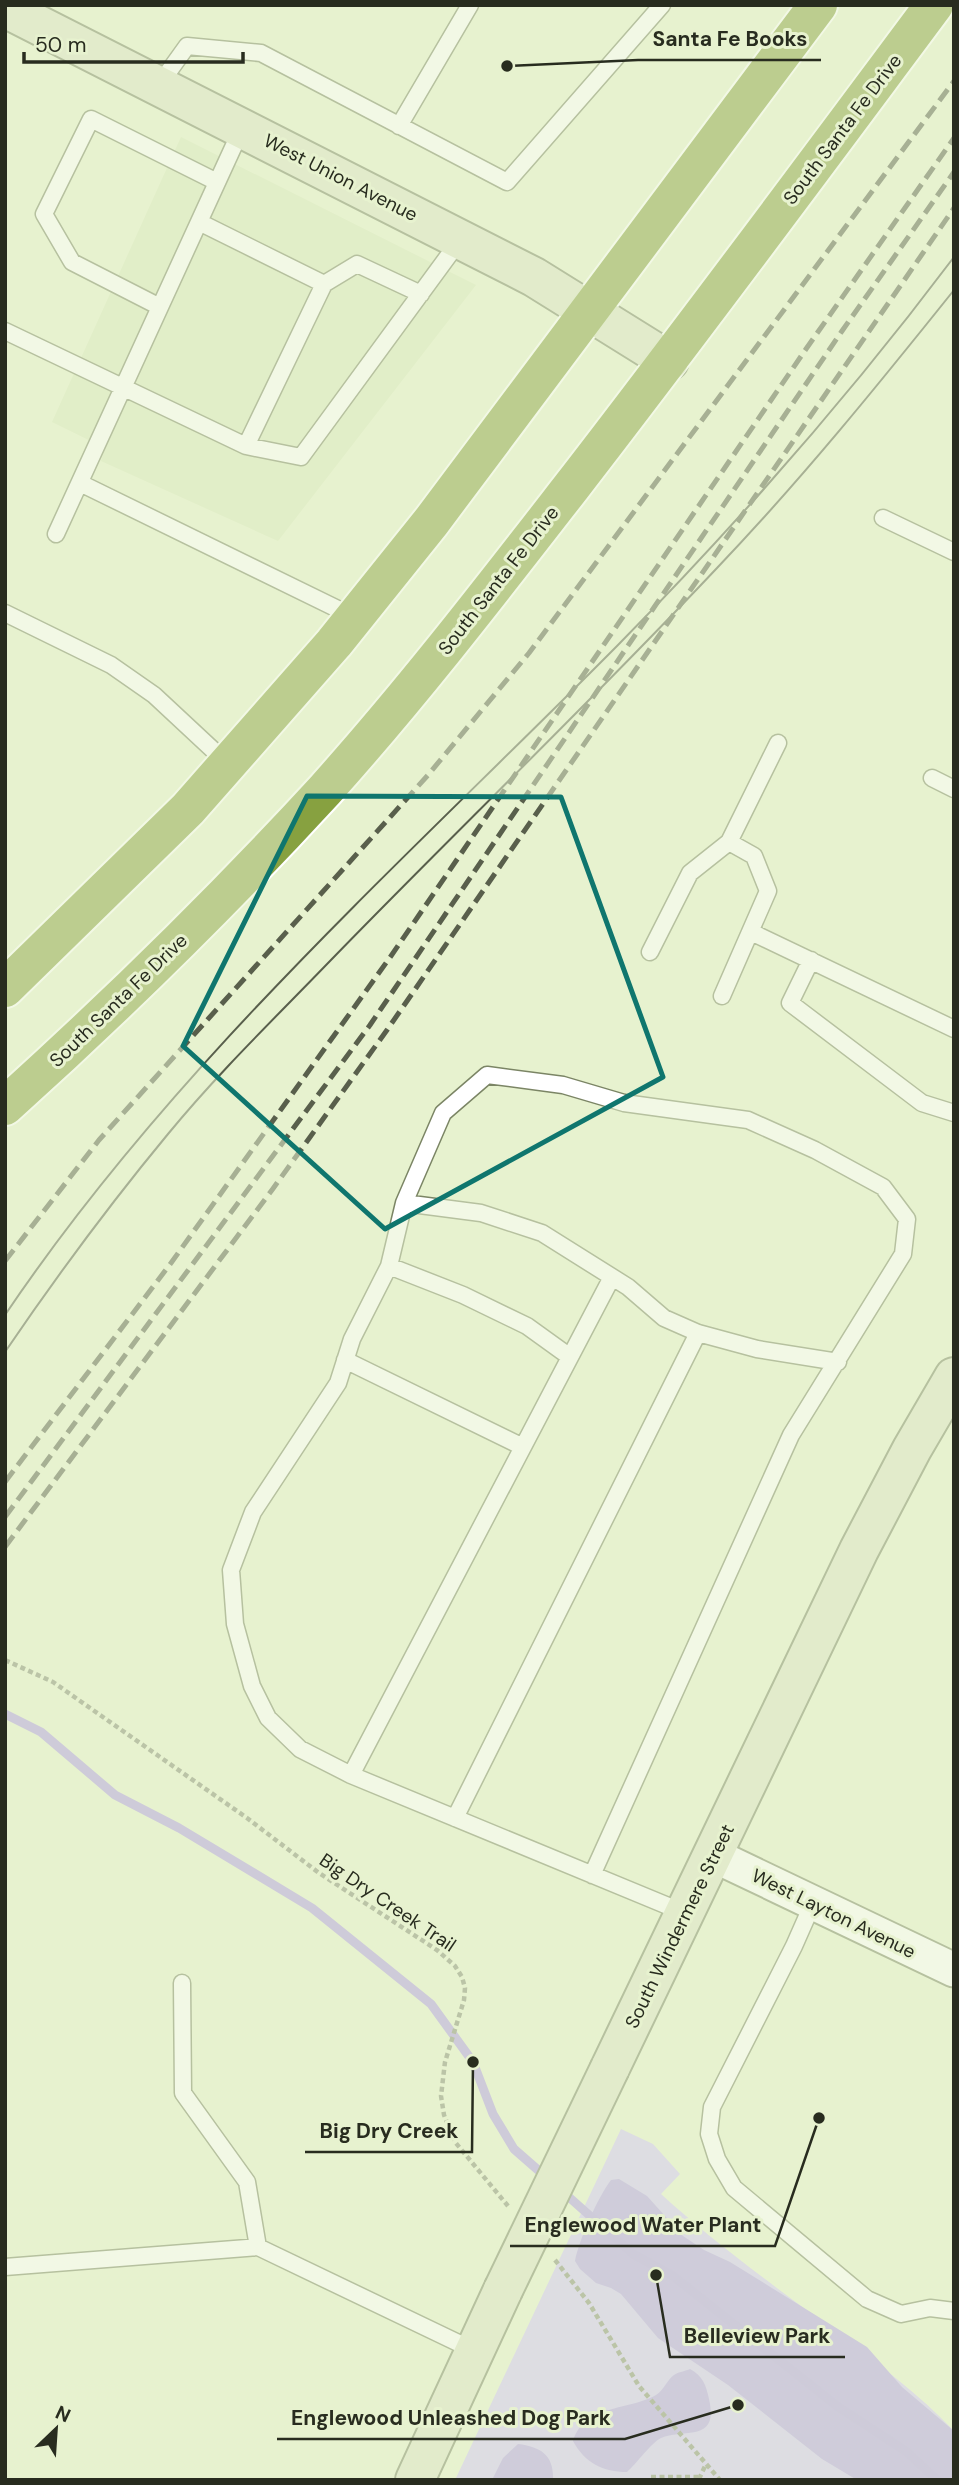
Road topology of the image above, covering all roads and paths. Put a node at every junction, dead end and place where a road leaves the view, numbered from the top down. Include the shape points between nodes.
1 (470, 5) edge
2 (662, 5) edge
3 (818, 5) edge
4 (934, 5) edge
5 (5, 8) edge
6 (159, 85) junction
7 (400, 126) junction
8 (242, 128) junction
9 (217, 182) junction
10 (200, 222) junction
11 (461, 239) junction
12 (324, 284) junction
13 (421, 294) junction
14 (160, 307) junction
15 (589, 311) junction
16 (5, 331) edge
17 (669, 361) junction
18 (124, 386) junction
19 (246, 446) junction
20 (80, 483) junction
21 (883, 518) dead end
22 (56, 534) dead end
23 (954, 552) edge
24 (5, 613) edge
25 (355, 618) junction
26 (778, 743) dead end
27 (229, 764) junction
28 (932, 778) dead end
29 (954, 789) edge
30 (729, 842) junction
31 (751, 932) junction
32 (650, 952) dead end
33 (811, 960) junction
34 (5, 988) edge
35 (722, 996) dead end
36 (954, 1029) edge
37 (5, 1106) edge
38 (954, 1113) edge
39 (404, 1203) junction
40 (388, 1266) junction
41 (612, 1277) junction
42 (698, 1333) junction
43 (570, 1357) junction
44 (345, 1360) junction
45 (838, 1362) junction
46 (954, 1377) edge
47 (523, 1447) junction
48 (5, 1660) edge
49 (351, 1775) junction
50 (455, 1818) junction
51 (713, 1855) junction
52 (592, 1875) junction
53 (813, 1903) junction
54 (685, 1913) junction
55 (954, 1970) edge
56 (182, 1983) dead end
57 (514, 2213) dead end
58 (258, 2247) junction
59 (549, 2252) dead end
60 (5, 2267) edge
61 (954, 2311) edge
62 (475, 2351) junction
63 (706, 2464) junction
64 (651, 2477) dead end
65 (699, 2479) edge
66 (415, 2480) edge
67 (720, 2480) edge

1 - 7 lane
2 - 7 lane via 507,182
3 - 15 highway
4 - 17 highway, South Santa Fe Drive
5 - 6 street, West Union Avenue
6 - 7 lane via 187,46 261,54
6 - 8 street, West Union Avenue
8 - 9 lane
8 - 11 street, West Union Avenue
9 - 10 lane
9 - 14 lane via 91,119 44,214 72,262
10 - 12 lane
10 - 14 lane
11 - 13 lane
11 - 15 street, West Union Avenue
12 - 13 lane via 357,264
12 - 19 lane
13 - 19 lane via 301,457
14 - 18 lane
15 - 17 street, West Union Avenue
15 - 25 highway
16 - 18 lane
17 - 37 highway, South Santa Fe Drive via 500,578 326,789 122,1000
18 - 19 lane
18 - 20 lane
20 - 22 lane
20 - 25 lane
21 - 23 lane
24 - 27 lane via 111,665 154,695
25 - 27 highway
26 - 30 lane
27 - 34 highway
28 - 29 lane
30 - 31 lane via 754,856 768,891
30 - 32 lane via 690,873
31 - 33 lane
31 - 35 lane
33 - 36 lane
33 - 38 lane via 790,1003 922,1103
39 - 40 lane
39 - 41 lane via 481,1213 542,1233
39 - 45 lane via 443,1113 487,1075 563,1084 624,1103 748,1120 883,1187 907,1219 903,1254
40 - 43 lane via 527,1326
40 - 44 lane
41 - 42 lane via 664,1318
41 - 43 lane
42 - 45 lane via 757,1349
42 - 50 lane
43 - 47 lane
44 - 47 lane
44 - 49 lane via 338,1382 253,1512 231,1570 235,1623 252,1686 268,1718 300,1749
45 - 52 lane via 791,1435
46 - 51 street, South Windermere Street via 872,1525
47 - 49 lane
48 - 57 path, Big Dry Creek Trail via 53,1682 318,1873 455,1965 465,1988 445,2062 444,2115 455,2142
49 - 50 lane
50 - 52 lane
51 - 53 street, West Layton Avenue
51 - 54 street, South Windermere Street
52 - 54 lane
53 - 55 street, West Layton Avenue
53 - 61 lane via 712,2107 709,2134 717,2160 734,2188 867,2299 901,2314 930,2308
54 - 62 street, South Windermere Street, bridge
56 - 58 lane via 183,2093 247,2182
58 - 60 lane
58 - 62 lane
59 - 63 path via 589,2303 639,2386
62 - 66 street, South Windermere Street
63 - 65 path
63 - 67 path
64 - 65 path

